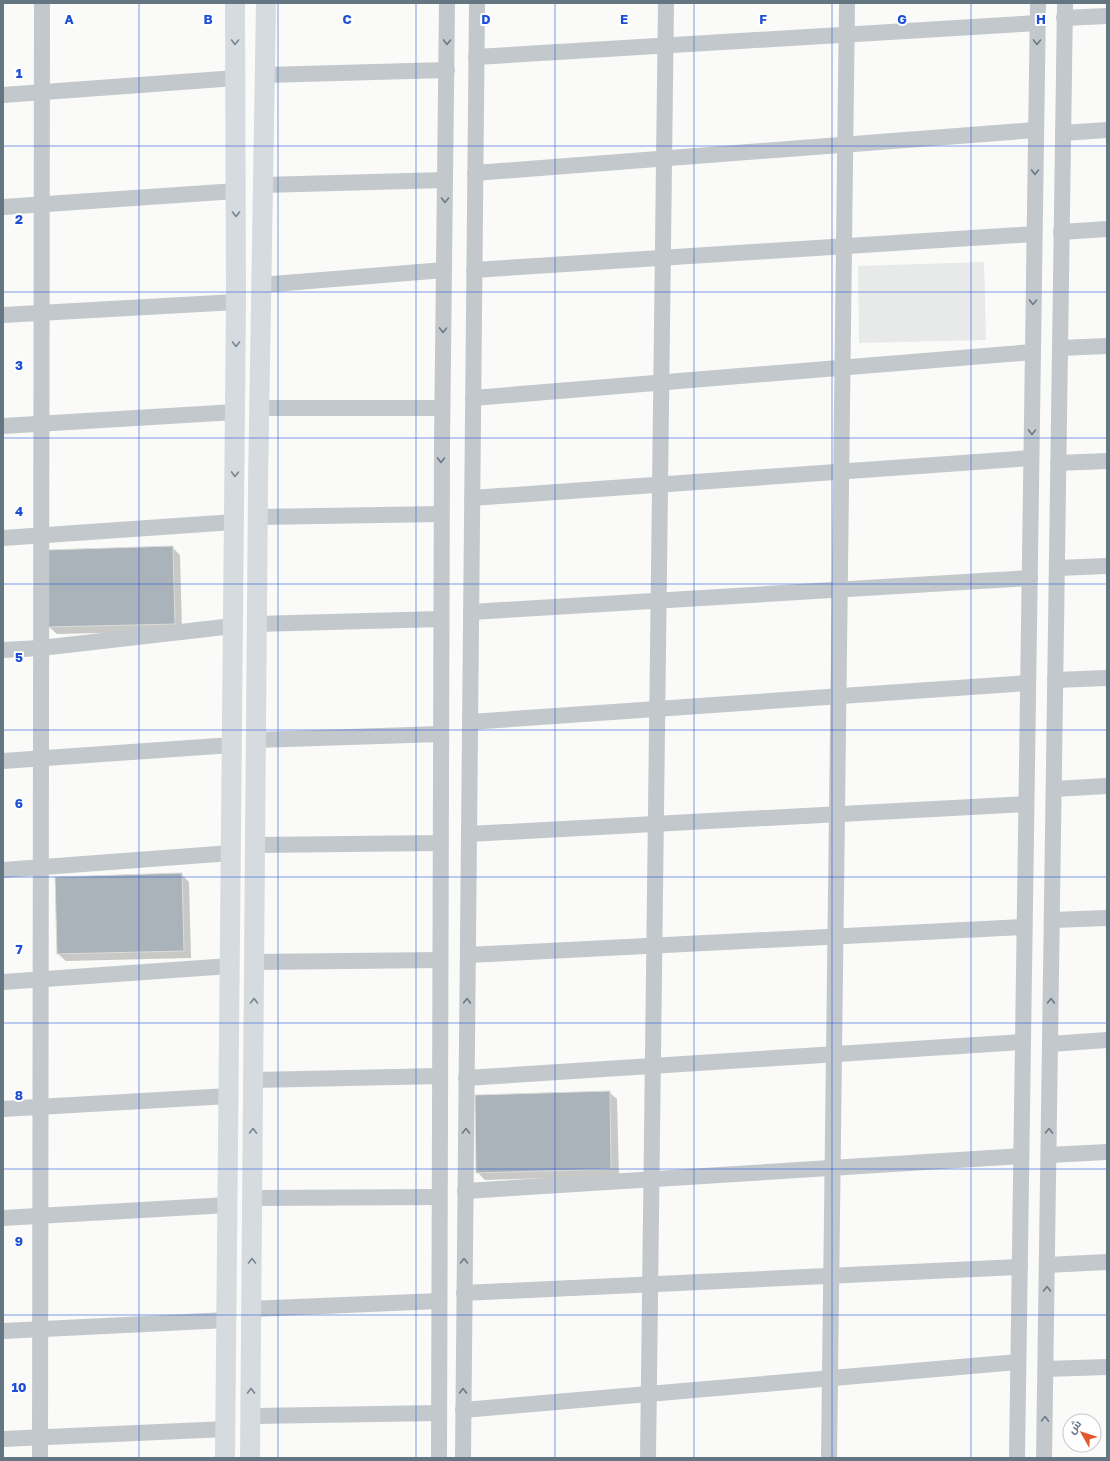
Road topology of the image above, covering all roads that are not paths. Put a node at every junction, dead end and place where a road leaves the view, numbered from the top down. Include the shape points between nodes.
1 (42, 3) edge
2 (235, 3) edge
3 (266, 3) edge
4 (448, 3) edge
5 (477, 3) edge
6 (666, 3) edge
7 (847, 3) edge
8 (1038, 3) edge
9 (1065, 10) edge
10 (1107, 16) edge
11 (1038, 23) junction
12 (847, 34) junction
13 (665, 45) junction
14 (476, 57) junction
15 (447, 70) junction
16 (265, 74) junction
17 (236, 78) junction
18 (42, 92) junction
19 (3, 95) edge
20 (1036, 130) junction
21 (1107, 130) edge
22 (1063, 133) junction
23 (845, 145) junction
24 (664, 158) junction
25 (475, 172) junction
26 (445, 180) junction
27 (263, 185) junction
28 (236, 192) junction
29 (41, 204) junction
30 (3, 207) edge
31 (1107, 229) edge
32 (1061, 232) junction
33 (1034, 234) junction
34 (844, 246) junction
35 (662, 258) junction
36 (444, 270) junction
37 (474, 270) junction
38 (261, 285) junction
39 (236, 302) junction
40 (41, 312) junction
41 (3, 315) edge
42 (1107, 346) edge
43 (1060, 348) junction
44 (1033, 352) junction
45 (842, 368) junction
46 (661, 382) junction
47 (473, 398) junction
48 (259, 408) junction
49 (442, 408) junction
50 (235, 412) junction
51 (41, 424) junction
52 (3, 426) edge
53 (1031, 458) junction
54 (1107, 461) edge
55 (1058, 463) junction
56 (841, 472) junction
57 (660, 485) junction
58 (472, 498) junction
59 (441, 514) junction
60 (258, 517) junction
61 (234, 522) junction
62 (41, 535) junction
63 (3, 538) edge
64 (1107, 566) edge
65 (1057, 568) junction
66 (1030, 578) junction
67 (840, 590) junction
68 (658, 600) junction
69 (471, 612) junction
70 (441, 619) junction
71 (257, 624) junction
72 (233, 626) junction
73 (41, 648) junction
74 (3, 650) edge
75 (1107, 678) edge
76 (1055, 680) junction
77 (1028, 683) junction
78 (838, 696) junction
79 (657, 709) junction
80 (470, 722) junction
81 (441, 734) junction
82 (256, 740) junction
83 (232, 745) junction
84 (41, 758) junction
85 (3, 761) edge
86 (1107, 786) edge
87 (1054, 789) junction
88 (1026, 804) junction
89 (837, 814) junction
90 (656, 824) junction
91 (469, 834) junction
92 (440, 843) junction
93 (255, 845) junction
94 (231, 853) junction
95 (41, 867) junction
96 (3, 870) edge
97 (1107, 918) edge
98 (1052, 920) junction
99 (1024, 927) junction
100 (835, 936) junction
101 (654, 945) junction
102 (468, 955) junction
103 (440, 960) junction
104 (254, 962) junction
105 (230, 966) junction
106 (40, 980) junction
107 (3, 982) edge
108 (1107, 1040) edge
109 (1023, 1042) junction
110 (1050, 1044) junction
111 (834, 1054) junction
112 (653, 1066) junction
113 (440, 1076) junction
114 (466, 1078) junction
115 (253, 1080) junction
116 (229, 1096) junction
117 (40, 1107) junction
118 (3, 1109) edge
119 (1107, 1152) edge
120 (1049, 1155) junction
121 (1021, 1156) junction
122 (832, 1168) junction
123 (652, 1180) junction
124 (465, 1192) junction
125 (439, 1197) junction
126 (252, 1198) junction
127 (228, 1205) junction
128 (40, 1216) junction
129 (3, 1218) edge
130 (1107, 1262) edge
131 (1047, 1265) junction
132 (1020, 1268) junction
133 (831, 1276) junction
134 (650, 1285) junction
135 (464, 1293) junction
136 (439, 1301) junction
137 (252, 1309) junction
138 (227, 1320) junction
139 (40, 1329) junction
140 (3, 1330) edge
141 (1018, 1362) junction
142 (1107, 1367) edge
143 (1046, 1369) junction
144 (830, 1378) junction
145 (649, 1394) junction
146 (463, 1410) junction
147 (439, 1413) junction
148 (251, 1416) junction
149 (226, 1429) junction
150 (40, 1437) junction
151 (3, 1439) edge
152 (40, 1458) edge
153 (225, 1458) edge
154 (250, 1458) edge
155 (439, 1458) edge
156 (463, 1458) edge
157 (648, 1458) edge
158 (829, 1458) edge
159 (1017, 1458) edge
160 (1044, 1458) edge

1 - 18 street
2 -> 17 main road
3 - 16 main road
4 -> 15 street
5 - 14 street
6 - 13 street
7 - 12 street
8 - 11 street
9 - 10 street
9 - 22 street
11 - 12 street
11 -> 20 street
12 - 13 street
12 - 23 street
13 - 14 street
13 - 24 street
14 - 25 street
15 - 16 street
15 - 26 street
16 - 27 main road
17 - 18 street
17 - 28 main road
18 - 19 street
18 - 29 street
20 - 23 street
20 -> 33 street
21 - 22 street
22 - 32 street
23 - 24 street
23 - 34 street
24 - 25 street
24 - 35 street
25 - 37 street
26 - 27 street
26 -> 36 street
27 - 38 main road
28 - 29 street
28 -> 39 main road
29 - 30 street
29 - 40 street
31 - 32 street
32 - 43 street
33 - 34 street
33 -> 44 street
34 - 35 street
34 - 45 street
35 - 37 street
35 - 46 street
36 - 38 street
36 -> 49 street
37 - 47 street
38 - 48 main road
39 - 40 street
39 -> 50 main road
40 - 41 street
40 - 51 street
42 - 43 street
43 - 55 street
44 - 45 street
44 -> 53 street
45 - 46 street
45 - 56 street
46 - 47 street
46 - 57 street
47 - 58 street
48 - 49 street
48 - 60 main road
49 -> 59 street
50 - 51 street
50 -> 61 main road
51 - 52 street
51 - 62 street
53 - 56 street
53 - 66 street
54 - 55 street
55 - 65 street
56 - 57 street
56 - 67 street
57 - 58 street
57 - 68 street
58 - 69 street
59 - 60 street
59 - 70 street
60 - 71 main road
61 - 62 street
61 - 72 main road
62 - 63 street
62 - 73 street
64 - 65 street
65 - 76 street
66 - 67 street
66 - 77 street
67 - 68 street
67 - 78 street
68 - 69 street
68 - 79 street
69 - 80 street
70 - 71 street
70 - 81 street
71 - 82 main road
72 - 73 street
72 - 83 main road
73 - 74 street
73 - 84 street
75 - 76 street
76 - 87 street
77 - 78 street
77 - 88 street
78 - 79 street
78 - 89 street
79 - 80 street
79 - 90 street
80 - 91 street
81 - 82 street
81 - 92 street
82 - 93 main road
83 - 84 street
83 - 94 main road
84 - 85 street
84 - 95 street
86 - 87 street
87 - 98 street
88 - 89 street
88 - 99 street
89 - 90 street
89 - 100 street
90 - 91 street
90 - 101 street
91 - 102 street
92 - 93 street
92 - 103 street
93 - 104 main road
94 - 95 street
94 - 105 main road
95 - 96 street
95 - 106 street
97 - 98 street
110 -> 98 street
99 - 100 street
99 - 109 street
100 - 101 street
100 - 111 street
101 - 102 street
101 - 112 street
114 -> 102 street
103 - 104 street
103 - 113 street
115 -> 104 main road
105 - 106 street
105 - 116 main road
106 - 107 street
106 - 117 street
108 - 110 street
109 - 111 street
109 - 121 street
120 -> 110 street
111 - 112 street
111 - 122 street
112 - 114 street
112 - 123 street
113 - 115 street
113 - 125 street
124 -> 114 street
126 -> 115 main road
116 - 117 street
116 - 127 main road
117 - 118 street
117 - 128 street
119 - 120 street
120 - 131 street
121 - 122 street
121 - 132 street
122 - 123 street
122 - 133 street
123 - 124 street
123 - 134 street
135 -> 124 street
125 - 126 street
125 - 136 street
137 -> 126 main road
127 - 128 street
127 - 138 main road
128 - 129 street
128 - 139 street
130 - 131 street
143 -> 131 street
132 - 133 street
132 - 141 street
133 - 134 street
133 - 144 street
134 - 135 street
134 - 145 street
146 -> 135 street
136 - 137 street
136 - 147 street
148 -> 137 main road
138 - 139 street
138 - 149 main road
139 - 140 street
139 - 150 street
141 - 144 street
141 - 159 street
142 - 143 street
160 -> 143 street
144 - 145 street
144 - 158 street
145 - 146 street
145 - 157 street
146 - 156 street
147 - 148 street
147 - 155 street
148 - 154 main road
149 - 150 street
149 - 153 main road
150 - 151 street
150 - 152 street

